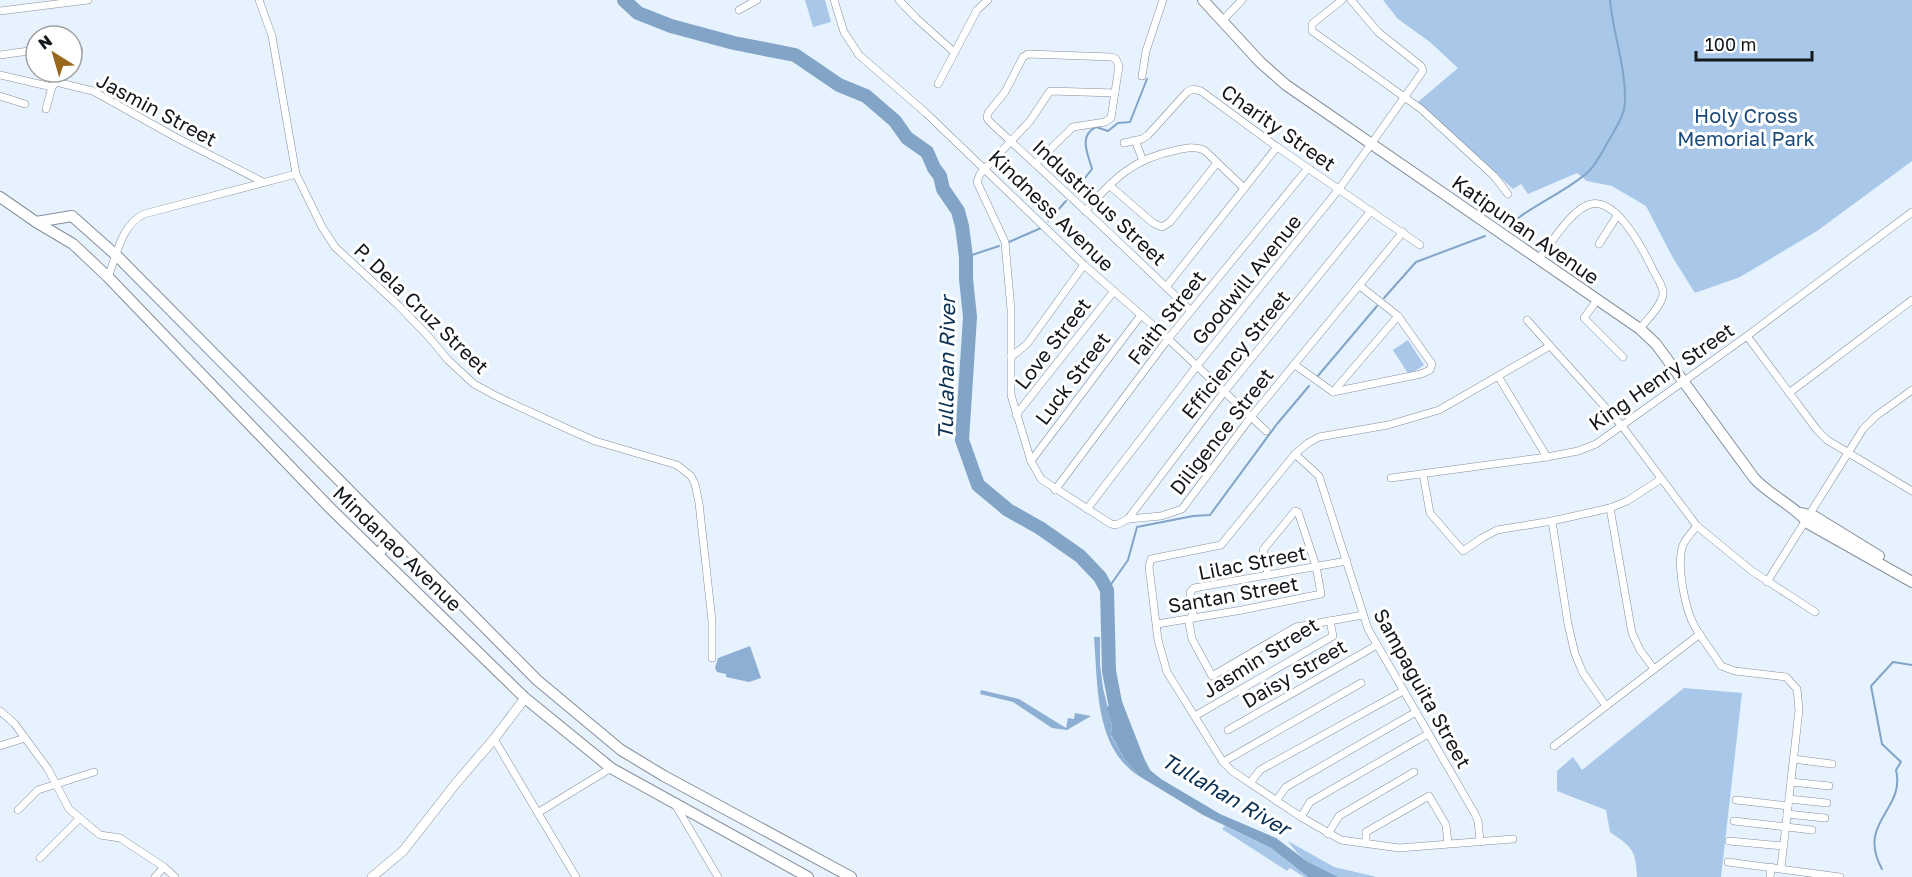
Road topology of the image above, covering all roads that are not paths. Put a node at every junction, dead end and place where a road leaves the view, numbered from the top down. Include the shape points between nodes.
1 (88, 0) edge
2 (259, 0) edge
3 (757, 0) edge
4 (834, 0) edge
5 (899, 0) edge
6 (988, 0) edge
7 (1163, 0) edge
8 (1203, 0) edge
9 (1242, 0) edge
10 (1342, 0) edge
11 (1351, 0) edge
12 (0, 10) edge
13 (739, 10) dead end
14 (1222, 21) junction
15 (24, 52) edge
16 (954, 52) junction
17 (0, 55) edge
18 (0, 75) edge
19 (1143, 76) dead end
20 (24, 79) edge
21 (54, 84) joint
22 (938, 84) dead end
23 (1115, 93) junction
24 (0, 96) edge
25 (1405, 97) junction
26 (25, 104) dead end
27 (46, 109) dead end
28 (1135, 140) junction
29 (1011, 142) junction
30 (1124, 143) dead end
31 (1372, 144) junction
32 (1277, 147) junction
33 (1143, 161) junction
34 (1217, 163) junction
35 (1035, 165) junction
36 (1308, 168) junction
37 (985, 169) junction
38 (296, 174) junction
39 (263, 182) junction
40 (1108, 185) junction
41 (1244, 188) junction
42 (1339, 189) junction
43 (1508, 194) dead end
44 (0, 197) edge
45 (1086, 211) junction
46 (1371, 211) junction
47 (1912, 212) edge
48 (1617, 216) junction
49 (36, 222) junction
50 (1403, 232) junction
51 (1599, 244) dead end
52 (1420, 245) dead end
53 (117, 256) junction
54 (1539, 260) junction
55 (1084, 265) junction
56 (108, 278) junction
57 (1360, 286) junction
58 (1166, 287) junction
59 (1114, 291) junction
60 (1597, 300) junction
61 (1912, 300) edge
62 (1191, 311) junction
63 (1141, 315) junction
64 (1398, 316) junction
65 (1527, 320) dead end
66 (1640, 329) junction
67 (1747, 336) junction
68 (1168, 339) junction
69 (202, 343) junction
70 (1550, 346) junction
71 (1011, 357) junction
72 (1623, 357) dead end
73 (186, 358) junction
74 (1294, 365) junction
75 (1197, 367) junction
76 (1498, 376) junction
77 (1684, 381) junction
78 (1912, 390) edge
79 (1224, 392) junction
80 (1333, 392) junction
81 (1789, 393) junction
82 (1016, 415) junction
83 (1251, 417) junction
84 (1622, 426) junction
85 (1266, 431) dead end
86 (1847, 453) junction
87 (1295, 454) junction
88 (1547, 457) junction
89 (1031, 461) junction
90 (1423, 474) junction
91 (1391, 478) dead end
92 (1661, 480) junction
93 (1054, 490) junction
94 (1912, 491) edge
95 (1610, 508) junction
96 (1088, 509) junction
97 (1806, 516) junction
98 (1128, 519) junction
99 (1552, 521) junction
100 (1697, 526) junction
101 (393, 537) junction
102 (378, 554) junction
103 (1347, 561) junction
104 (1316, 566) junction
105 (1912, 574) edge
106 (1268, 575) junction
107 (1767, 582) junction
108 (1912, 582) edge
109 (1815, 612) dead end
110 (1362, 615) junction
111 (1191, 618) junction
112 (1330, 621) junction
113 (1157, 624) junction
114 (1700, 634) junction
115 (1377, 645) junction
116 (712, 658) dead end
117 (1654, 669) junction
118 (1361, 683) dead end
119 (1403, 691) junction
120 (525, 698) junction
121 (1606, 706) junction
122 (0, 711) edge
123 (1416, 712) junction
124 (1195, 716) junction
125 (1228, 730) dead end
126 (1428, 734) junction
127 (25, 738) junction
128 (494, 739) junction
129 (0, 746) edge
130 (1554, 746) dead end
131 (1793, 759) junction
132 (1223, 762) junction
133 (1832, 764) dead end
134 (611, 768) junction
135 (94, 772) dead end
136 (1414, 772) dead end
137 (1791, 782) junction
138 (1250, 783) junction
139 (55, 784) junction
140 (1829, 786) dead end
141 (1736, 800) dead end
142 (1276, 801) junction
143 (1788, 802) junction
144 (1827, 803) dead end
145 (676, 806) junction
146 (18, 810) dead end
147 (539, 812) junction
148 (1787, 814) junction
149 (1301, 817) junction
150 (80, 818) junction
151 (1825, 819) dead end
152 (1734, 821) dead end
153 (1785, 827) junction
154 (1812, 830) dead end
155 (1328, 834) junction
156 (1514, 839) dead end
157 (1480, 841) junction
158 (1729, 841) dead end
159 (1366, 843) junction
160 (1448, 843) junction
161 (1783, 846) junction
162 (40, 858) dead end
163 (1728, 862) dead end
164 (164, 867) junction
165 (1771, 867) junction
166 (1780, 868) junction
167 (1792, 873) edge
168 (1814, 875) edge
169 (155, 877) edge
170 (175, 877) edge
171 (372, 877) edge
172 (576, 877) edge
173 (718, 877) edge
174 (808, 877) edge
175 (851, 877) edge
176 (1770, 877) edge
177 (1840, 877) edge

1 - 12 street
2 - 38 street, P. Dela Cruz Street via 272,36
3 - 13 street
4 - 37 street, Kindness Avenue via 844,32 859,55
5 - 16 street
6 - 16 street via 977,10
7 - 19 street via 1146,51
8 - 14 main road, Katipunan Avenue
9 - 14 street
10 - 25 street via 1312,24 1312,31
11 - 25 street, Goodwill Avenue via 1378,32 1421,66 1422,71
14 - 31 main road, Katipunan Avenue via 1286,85
15 - 17 street
16 - 22 street
18 - 20 street, Jasmin Street
21 - 27 street
21 - 39 street, Jasmin Street via 93,91
23 - 29 street via 1050,91 1034,117
23 - 29 street, Industrious Street via 1119,63 1114,58 1030,53 1023,57 1010,85 988,113 987,118
23 - 35 street via 1109,120 1073,127
24 - 26 street
25 - 31 street, Goodwill Avenue
25 - 43 street via 1494,176
28 - 30 street, Charity Street
28 - 32 street, Charity Street via 1148,135 1193,89
28 - 33 street
29 - 35 street, Industrious Street
29 - 37 street
31 - 42 street, Goodwill Avenue
31 - 54 main road, Katipunan Avenue
32 - 36 street, Charity Street
32 - 41 street
33 - 34 street via 1164,152 1199,147
33 - 40 street via 1126,169
34 - 40 street via 1162,227
34 - 41 street
35 - 45 street, Industrious Street
36 - 42 street, Charity Street
36 - 62 street, Faith Street
37 - 55 street, Kindness Avenue
37 - 71 street, Diligence Street via 978,184 1007,254
38 - 39 street
38 - 116 street, P. Dela Cruz Street via 335,247 474,384 595,441 677,465 691,476 699,503 712,621
39 - 53 street via 136,218 125,232
40 - 45 street
41 - 58 street
42 - 46 street, Charity Street
42 - 75 street, Goodwill Avenue
44 - 49 main road, Mindanao Avenue
45 - 58 street, Industrious Street
46 - 50 street, Charity Street
46 - 79 street, Efficiency Street
47 - 67 street, King Henry Street
48 - 51 street
48 - 54 street via 1606,206 1585,206
48 - 66 street via 1642,248 1663,288 1660,304
49 - 53 main road, Mindanao Avenue via 72,216
49 - 56 main road, Mindanao Avenue via 73,244
50 - 52 street, Charity Street
50 - 57 street, Diligence Street
53 - 56 street
53 - 69 main road, Mindanao Avenue
54 - 60 main road, Katipunan Avenue
55 - 59 street, Kindness Avenue
55 - 71 street via 1027,344
56 - 73 main road, Mindanao Avenue
57 - 64 street
57 - 74 street, Diligence Street
58 - 62 street, Industrious Street
59 - 63 street, Kindness Avenue
59 - 82 street, Love Street
60 - 66 main road, Katipunan Avenue
60 - 72 street via 1584,318
61 - 81 street
62 - 68 street, Faith Street
63 - 68 street, Kindness Avenue
63 - 89 street, Luck Street
64 - 80 street
64 - 80 street via 1432,364 1430,370
65 - 70 street
66 - 77 main road, Katipunan Avenue
67 - 77 street, King Henry Street
67 - 81 street
68 - 75 street, Kindness Avenue
68 - 93 street, Faith Street
69 - 73 main road
69 - 101 main road, Mindanao Avenue
70 - 76 street
70 - 84 street
71 - 82 street, Diligence Street via 1011,395
73 - 102 main road, Mindanao Avenue
74 - 80 street
74 - 83 street, Diligence Street
75 - 79 street, Kindness Avenue
75 - 96 street, Goodwill Avenue
76 - 87 street via 1439,410 1388,425 1319,437
76 - 88 street
77 - 84 street, King Henry Street
77 - 97 main road, Katipunan Avenue via 1754,478 1774,497
78 - 86 street via 1876,416
79 - 83 street, Kindness Avenue
79 - 98 street, Efficiency Street
81 - 86 street via 1817,430
82 - 89 street, Diligence Street
83 - 85 street, Kindness Avenue
83 - 98 street, Diligence Street via 1182,508 1161,516
84 - 88 street, King Henry Street via 1586,448
84 - 92 street
86 - 94 street
86 - 97 street
87 - 103 street, Sampaguita Street via 1319,476
87 - 113 street via 1221,545 1151,559
88 - 90 street, King Henry Street
89 - 93 street, Diligence Street via 1041,479
90 - 91 street, King Henry Street
90 - 99 street via 1430,513 1463,551 1497,530
92 - 95 street
92 - 100 street
93 - 96 street, Diligence Street
95 - 99 street
95 - 117 street via 1632,633
96 - 98 street, Diligence Street via 1111,524
97 - 105 main road, Katipunan Avenue
97 - 107 street
97 - 108 main road, Katipunan Avenue via 1809,524
99 - 121 street via 1575,654
100 - 107 street
100 - 114 street via 1683,545 1681,568 1687,608
101 - 102 main road
101 - 175 main road, Mindanao Avenue via 537,680 621,750
102 - 120 main road, Mindanao Avenue
103 - 104 street, Lilac Street
103 - 110 street, Sampaguita Street
104 - 106 street, Lilac Street
104 - 106 street via 1295,511 1263,550
104 - 111 street, Santan Street via 1322,592 1319,595
106 - 111 street, Lilac Street via 1194,588 1190,592
107 - 109 street
110 - 112 street
110 - 115 street, Sampaguita Street
111 - 112 street via 1192,639 1210,675 1296,627
111 - 113 street, Santan Street
112 - 124 street, Jasmin Street via 1333,636
113 - 124 street via 1167,672
114 - 117 street
114 - 131 street via 1721,666 1786,677 1793,683 1798,710
115 - 119 street, Sampaguita Street
115 - 125 street, Daisy Street
117 - 121 street
118 - 132 street
119 - 123 street, Sampaguita Street
119 - 138 street via 1260,770
120 - 128 street
120 - 134 main road, Mindanao Avenue
121 - 130 street
122 - 127 street
123 - 126 street, Sampaguita Street
123 - 142 street via 1286,787
124 - 132 street
126 - 149 street via 1310,802
126 - 157 street, Sampaguita Street via 1475,814
127 - 129 street
127 - 139 street
128 - 147 street
128 - 171 street via 403,851
131 - 133 street
131 - 137 street
132 - 138 street
134 - 145 main road, Mindanao Avenue
134 - 147 street
135 - 139 street
136 - 155 street via 1339,816
137 - 140 street
137 - 143 street
138 - 142 street
139 - 146 street via 34,792
139 - 150 street via 69,809
141 - 143 street
142 - 149 street
143 - 144 street
143 - 148 street
145 - 173 street
145 - 174 main road, Mindanao Avenue
147 - 172 street
148 - 151 street
148 - 153 street
149 - 155 street
150 - 162 street
150 - 164 street via 100,835 120,838
152 - 153 street
153 - 154 street
153 - 161 street
155 - 159 street
156 - 157 street
157 - 160 street
158 - 161 street
159 - 160 street via 1399,848
159 - 160 street via 1366,832 1429,796 1446,825
161 - 166 street
163 - 165 street
164 - 169 street
164 - 170 street
165 - 166 street
165 - 176 street
166 - 167 street
167 - 168 street
168 - 177 street

